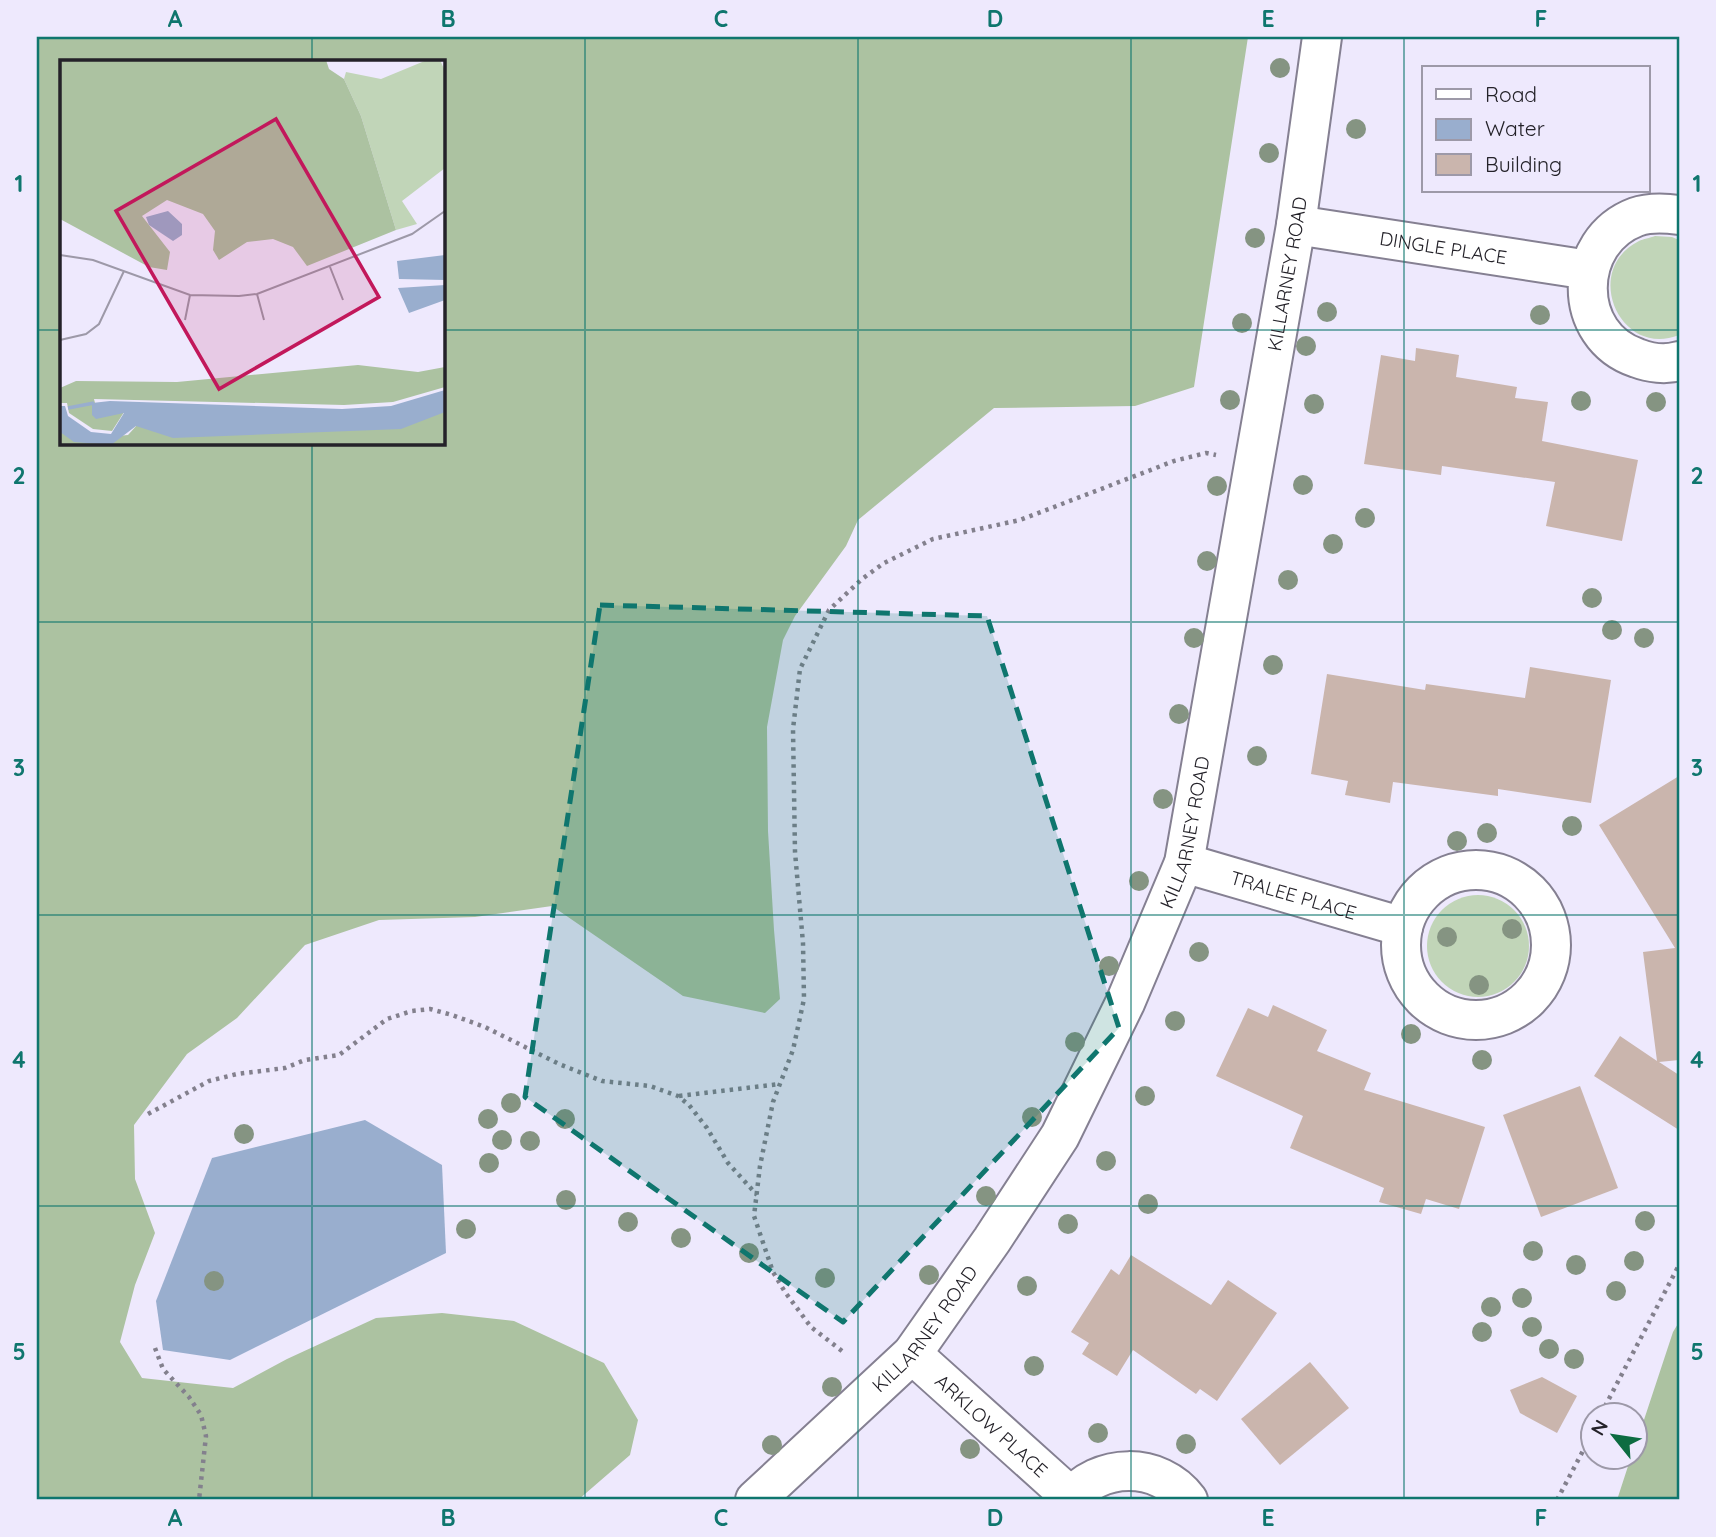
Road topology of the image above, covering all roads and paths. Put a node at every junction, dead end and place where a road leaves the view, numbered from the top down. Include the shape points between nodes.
1 (1322, 37) edge
2 (1679, 215) edge
3 (1296, 225) junction
4 (1589, 270) junction
5 (1679, 361) edge
6 (1255, 461) junction
7 (1184, 863) junction
8 (1403, 927) dead end
9 (780, 1084) junction
10 (678, 1096) junction
11 (148, 1114) dead end
12 (757, 1195) junction
13 (1679, 1265) edge
14 (155, 1348) dead end
15 (842, 1352) dead end
16 (912, 1354) junction
17 (1609, 1400) edge
18 (1580, 1456) edge
19 (1070, 1499) edge
20 (199, 1500) edge
21 (755, 1500) edge
22 (1188, 1500) edge
23 (1557, 1500) edge

1 - 3 street, KILLARNEY ROAD
2 - 4 street via 1637,216 1615,229 1599,247
3 - 4 street, DINGLE PLACE
3 - 6 street, KILLARNEY ROAD
4 - 5 street via 1587,295 1593,319 1607,340 1626,355 1649,362
6 - 7 street, KILLARNEY ROAD
6 - 9 path via 1206,453 1020,520 933,540 884,563 829,610 800,669 793,729 804,999
7 - 8 street, TRALEE PLACE
7 - 16 street, KILLARNEY ROAD via 1125,1003 1060,1136
9 - 10 path
9 - 12 path
10 - 11 path via 650,1086 601,1081 485,1027 430,1009 387,1019 339,1055 209,1081
10 - 12 path
12 - 15 path via 754,1216 773,1272 811,1327
13 - 17 path
14 - 20 path via 163,1369 201,1415 206,1436
16 - 19 street, ARKLOW PLACE
16 - 21 street, KILLARNEY ROAD
18 - 23 path
19 - 22 street via 1089,1481 1112,1472 1137,1471 1161,1477

